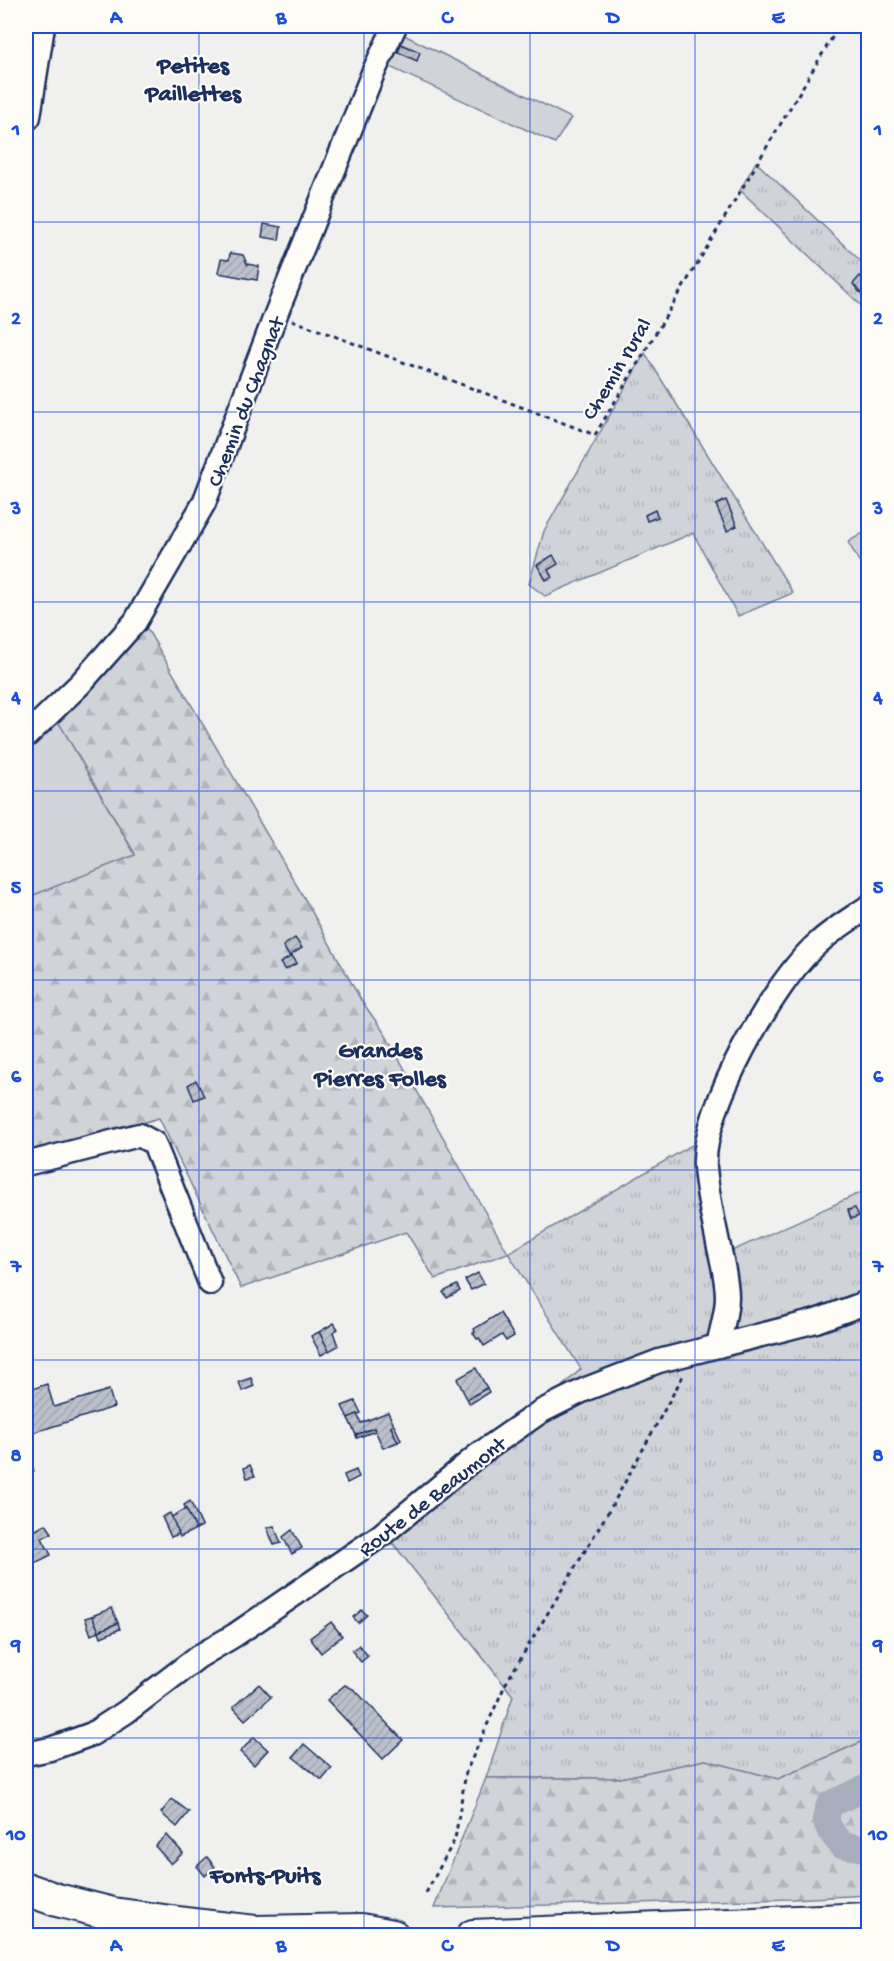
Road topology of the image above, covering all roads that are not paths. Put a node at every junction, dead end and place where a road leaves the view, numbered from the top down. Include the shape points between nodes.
1 (40, 26) edge
2 (395, 26) edge
3 (26, 116) edge
4 (26, 736) edge
5 (868, 907) edge
6 (26, 1164) edge
7 (210, 1283) dead end
8 (868, 1302) edge
9 (707, 1349) junction
10 (26, 1754) edge
11 (26, 1889) edge
12 (868, 1919) edge
13 (393, 1935) edge
14 (473, 1935) edge

1 - 3 main road
2 - 4 street, Chemin du Chagnat via 276,315 204,503 135,622 80,684
5 - 9 street via 817,944 802,960 772,999 723,1090 706,1146 705,1166 727,1298
6 - 7 street via 139,1135 154,1143
8 - 9 street, Route de Beaumont via 816,1321
9 - 10 street, Route de Beaumont via 659,1361 586,1389 540,1412 478,1455 380,1536 198,1657 126,1712 92,1734
11 - 13 highway via 113,1914 186,1924 255,1932 361,1930
12 - 14 highway

